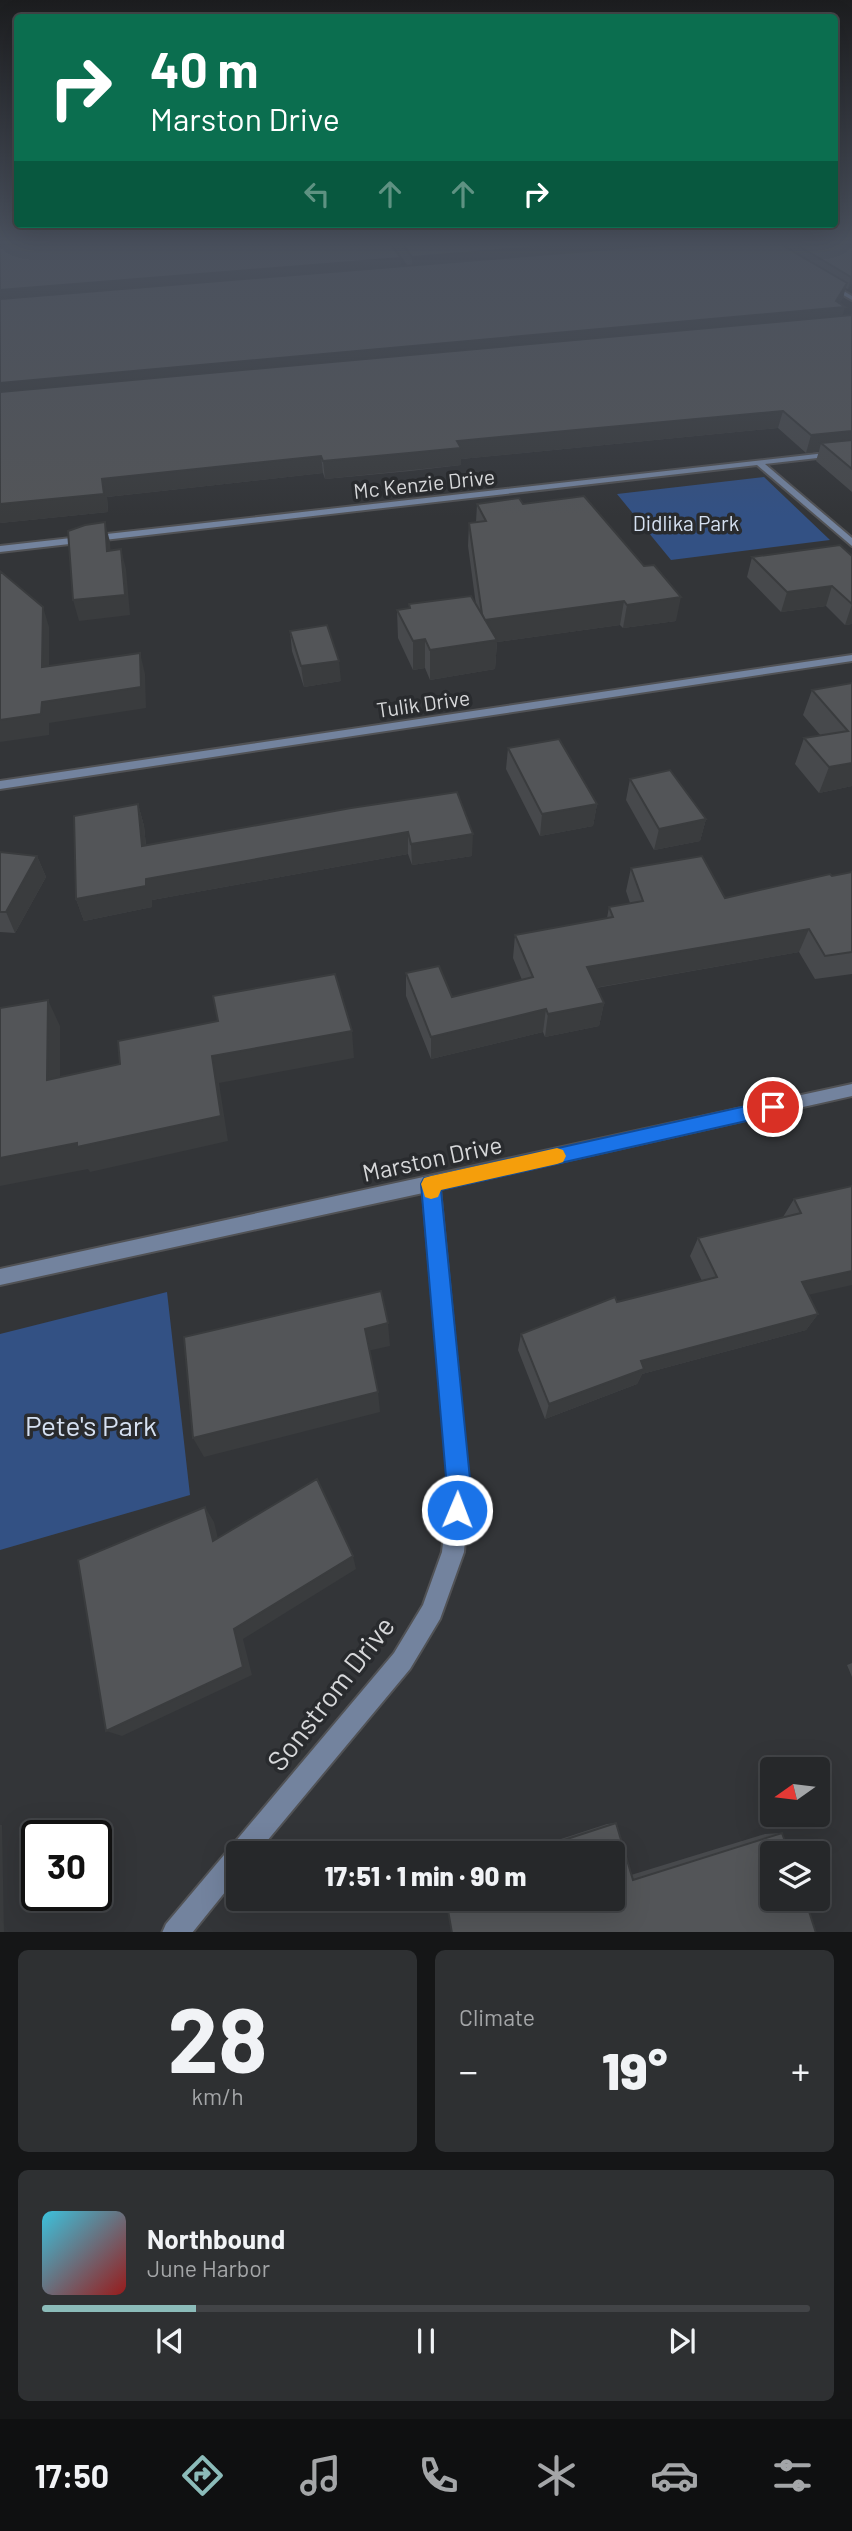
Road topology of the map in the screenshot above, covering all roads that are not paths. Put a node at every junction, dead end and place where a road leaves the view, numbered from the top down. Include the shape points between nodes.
1 (852, 452) edge
2 (759, 463) junction
3 (852, 543) edge
4 (0, 549) edge
5 (852, 658) edge
6 (0, 785) edge
7 (852, 1090) edge
8 (431, 1184) junction
9 (0, 1276) edge
10 (252, 1841) edge
11 (226, 1872) edge
12 (176, 1932) edge

1 - 2 street, Mc Kenzie Drive
2 - 3 street
2 - 4 street, Mc Kenzie Drive
5 - 6 street, Tulik Drive
7 - 8 street, Marston Drive
8 - 9 street, Marston Drive
8 - 10 street, Sonstrom Drive via 459,1489 453,1552 432,1611 402,1661
11 - 12 street, Sonstrom Drive

